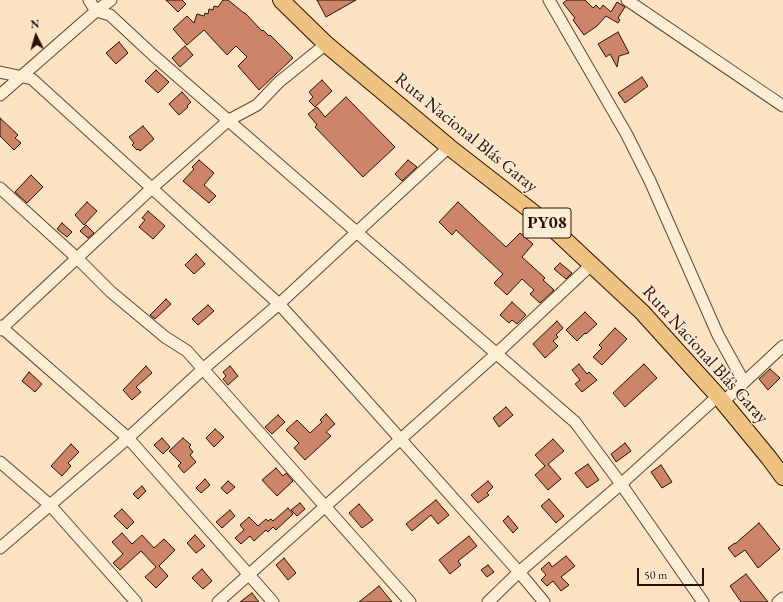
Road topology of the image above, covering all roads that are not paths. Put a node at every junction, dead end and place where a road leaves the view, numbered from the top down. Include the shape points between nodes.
1 (89, 0) edge
2 (111, 0) edge
3 (281, 0) edge
4 (549, 0) edge
5 (627, 0) edge
6 (96, 10) junction
7 (326, 44) junction
8 (0, 72) edge
9 (22, 76) junction
10 (0, 95) edge
11 (783, 106) edge
12 (229, 120) junction
13 (449, 147) junction
14 (0, 188) edge
15 (152, 188) junction
16 (356, 234) junction
17 (78, 259) junction
18 (591, 265) junction
19 (279, 304) junction
20 (1, 328) edge
21 (783, 346) edge
22 (496, 354) junction
23 (203, 369) junction
24 (744, 382) junction
25 (721, 399) junction
26 (128, 438) junction
27 (400, 439) junction
28 (0, 462) edge
29 (783, 477) edge
30 (621, 484) junction
31 (50, 505) junction
32 (326, 507) junction
33 (0, 548) edge
34 (519, 572) junction
35 (248, 574) junction
36 (783, 598) edge
37 (136, 602) edge
38 (218, 602) edge
39 (273, 602) edge
40 (410, 602) edge
41 (488, 602) edge
42 (544, 602) edge
43 (703, 602) edge
44 (778, 602) edge

1 - 6 street
2 - 6 street
3 - 7 highway, Ruta Nacional Blás Garay / PY08
4 - 24 street via 627,134 718,335
5 - 11 street
6 - 9 street
6 - 12 street via 110,15
7 - 12 street via 279,82 257,105
7 - 13 highway, Ruta Nacional Blás Garay / PY08
8 - 9 street
9 - 10 street
9 - 15 street via 32,79
12 - 15 street
12 - 16 street
13 - 16 street
13 - 18 highway, Ruta Nacional Blás Garay / PY08 via 548,224
14 - 17 street
15 - 17 street
15 - 19 street
16 - 19 street
16 - 22 street
17 - 20 street
17 - 23 street via 111,292 186,351
18 - 22 street
18 - 25 highway, Ruta Nacional Blás Garay / PY08 via 642,312
19 - 23 street
19 - 27 street
20 - 26 street
21 - 24 street
22 - 27 street
22 - 30 street via 575,422
23 - 26 street
23 - 32 street
24 - 25 street
25 - 29 highway, Ruta Nacional Blás Garay / PY08
25 - 30 street
26 - 31 street
26 - 35 street
27 - 32 street
27 - 34 street
28 - 31 street
30 - 34 street
30 - 43 street
31 - 33 street
31 - 37 street
32 - 35 street
32 - 40 street
34 - 41 street
34 - 42 street
35 - 38 street
35 - 39 street
36 - 44 street

